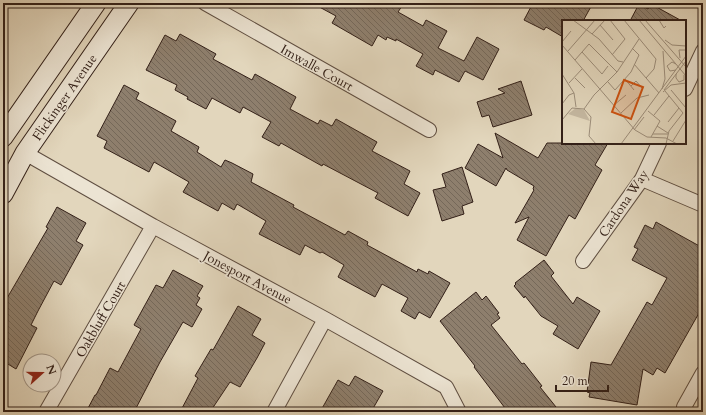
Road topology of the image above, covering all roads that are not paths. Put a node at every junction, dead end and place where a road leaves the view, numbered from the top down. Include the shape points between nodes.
1 (96, 3) edge
2 (129, 3) edge
3 (205, 3) edge
4 (703, 51) edge
5 (686, 87) edge
6 (429, 130) dead end
7 (3, 138) edge
8 (659, 144) edge
9 (25, 153) junction
10 (642, 179) junction
11 (3, 194) edge
12 (703, 205) edge
13 (153, 226) junction
14 (583, 261) dead end
15 (325, 319) junction
16 (703, 373) edge
17 (684, 407) dead end
18 (46, 412) edge
19 (274, 412) edge
20 (458, 412) edge

1 - 7 main road, Flickinger Avenue
2 - 9 main road, Flickinger Avenue
3 - 6 street, Imwalle Court
4 - 5 street
8 - 10 street, Cardona Way
9 - 11 main road, Flickinger Avenue
9 - 13 street, Jonesport Avenue
10 - 12 street
10 - 14 street, Cardona Way
13 - 15 street, Jonesport Avenue
13 - 18 street, Oakbluff Court
15 - 19 street
15 - 20 street, Jonesport Avenue via 446,387
16 - 17 street

